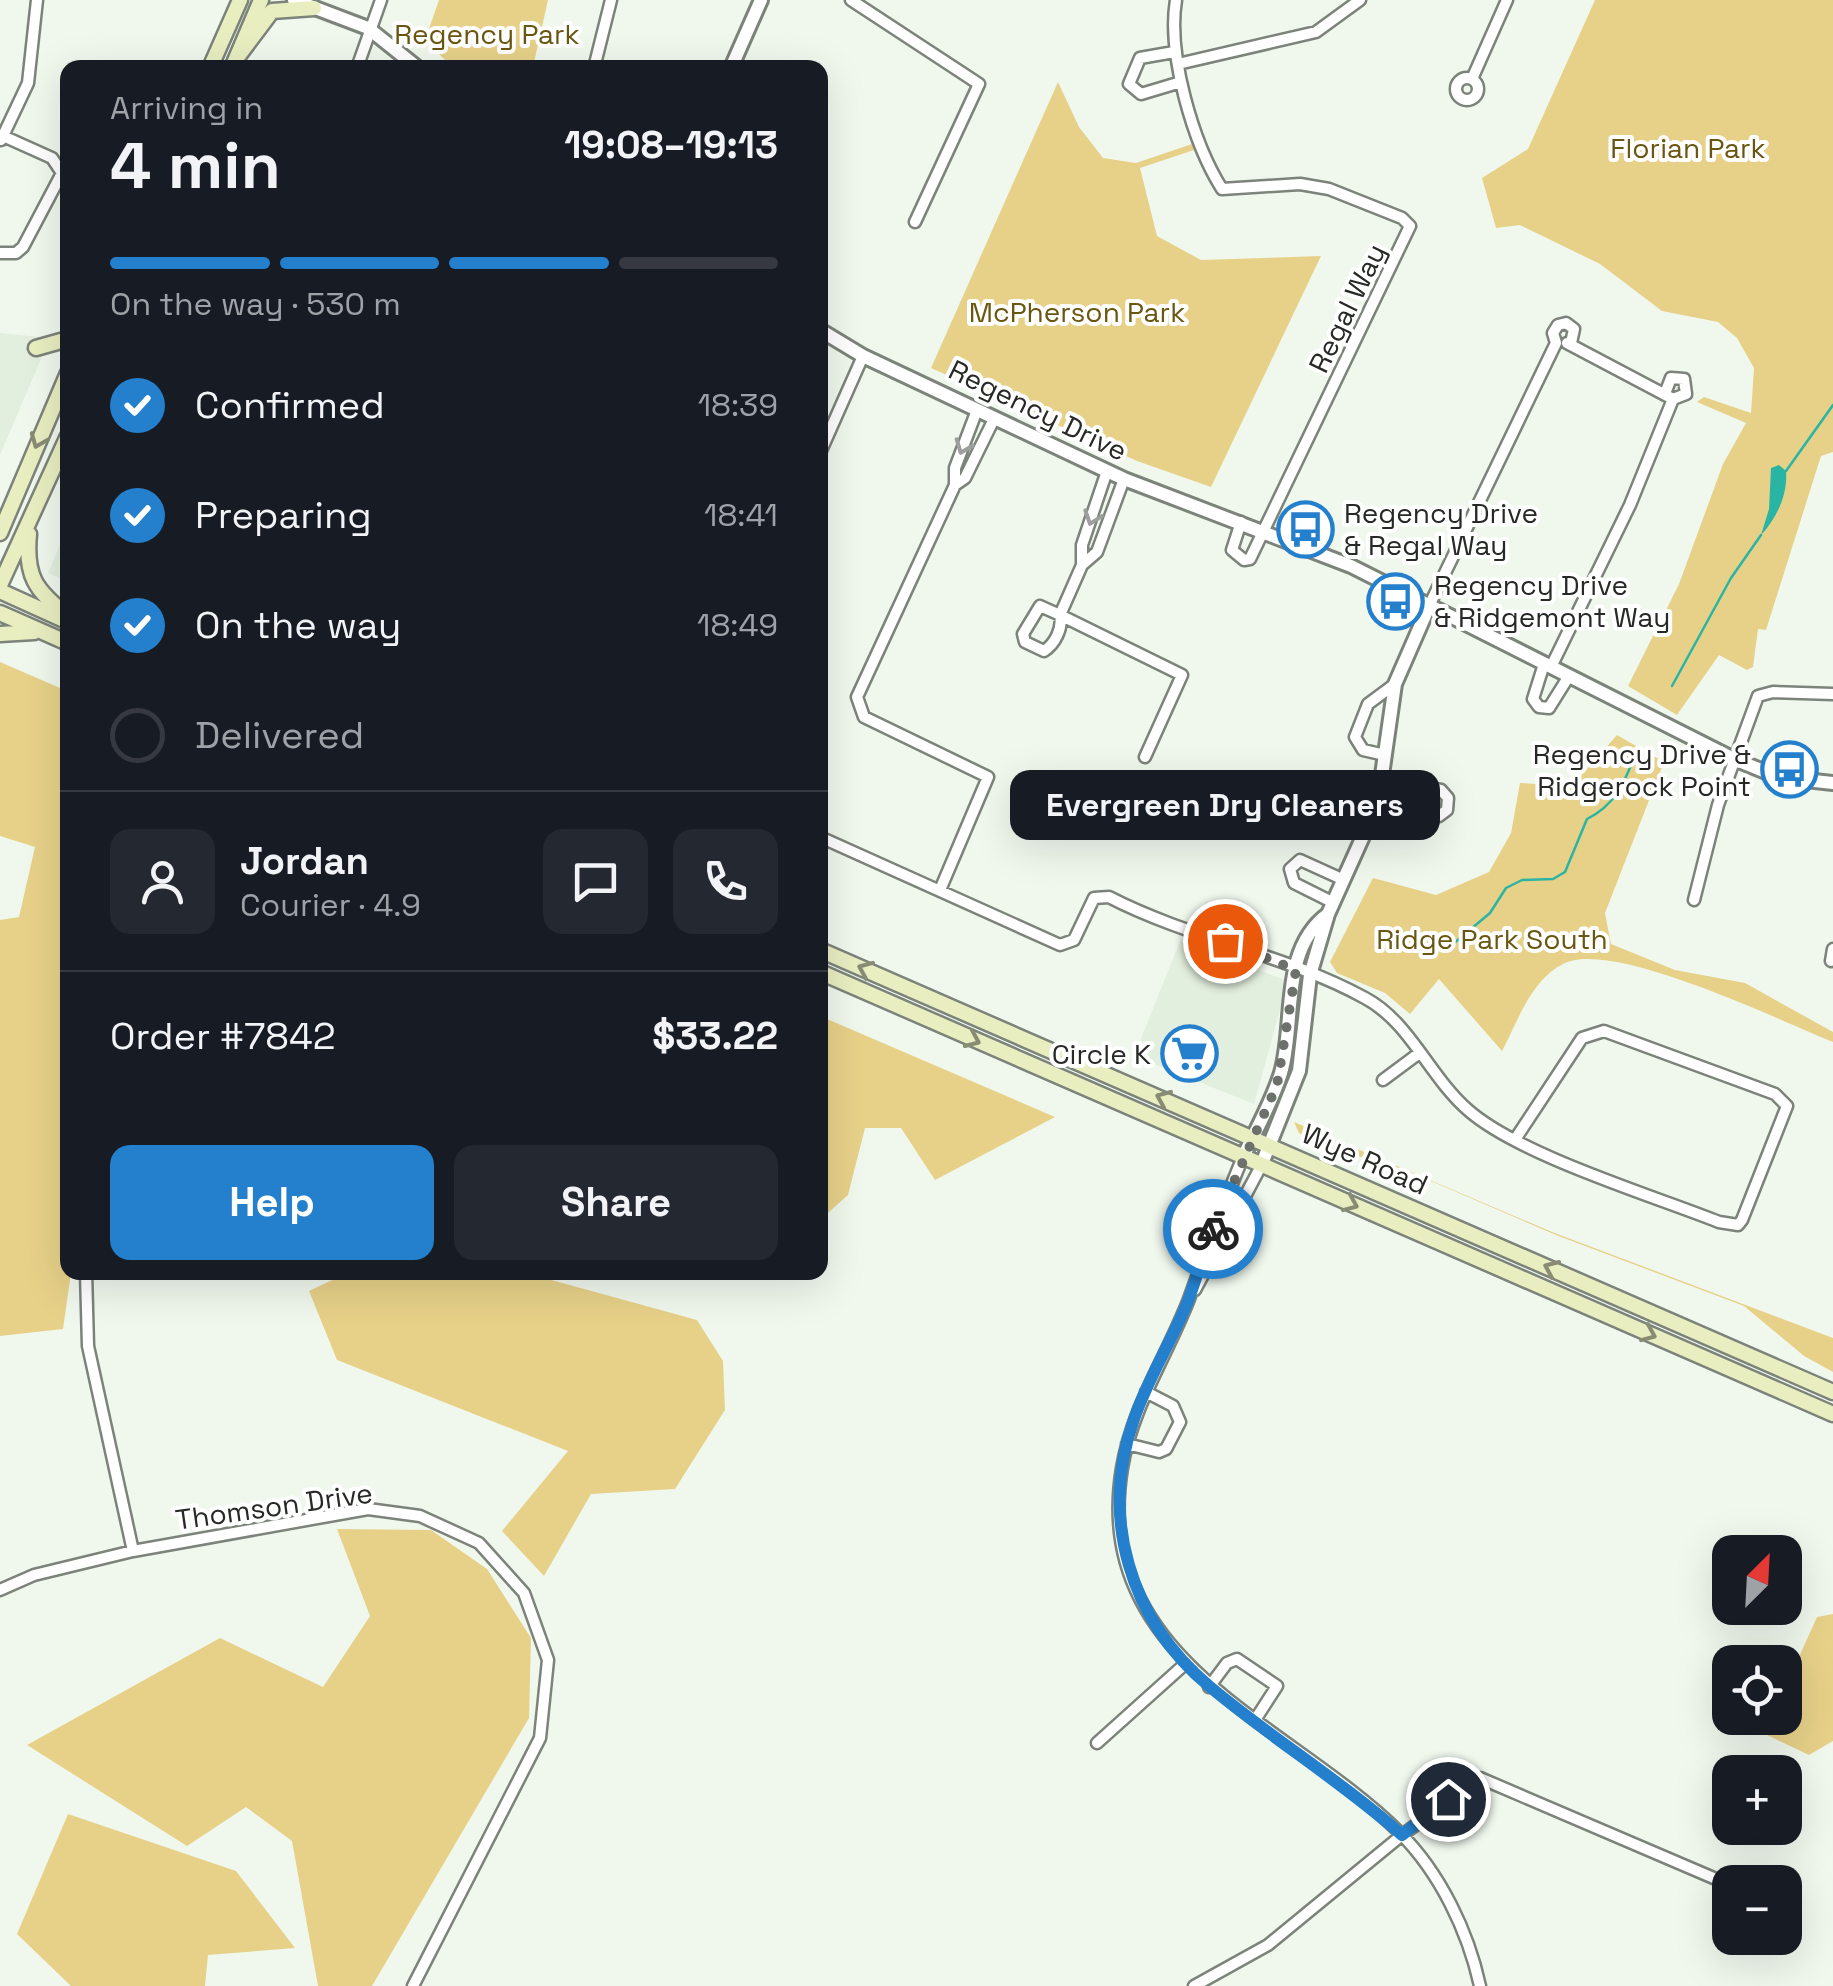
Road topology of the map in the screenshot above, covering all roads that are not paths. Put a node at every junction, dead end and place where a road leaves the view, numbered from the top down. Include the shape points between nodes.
1 (37, 0) edge
2 (227, 0) edge
3 (240, 0) edge
4 (261, 0) edge
5 (294, 0) edge
6 (331, 0) edge
7 (381, 0) edge
8 (611, 0) edge
9 (761, 0) edge
10 (851, 0) edge
11 (1176, 0) edge
12 (1360, 0) edge
13 (1507, 0) edge
14 (314, 8) junction
15 (341, 14) junction
16 (368, 28) junction
17 (223, 37) junction
18 (1176, 58) junction
19 (213, 60) edge
20 (235, 60) edge
21 (236, 60) edge
22 (359, 60) edge
23 (408, 60) edge
24 (596, 60) edge
25 (734, 60) edge
26 (1472, 79) dead end
27 (1181, 82) junction
28 (2, 138) edge
29 (60, 170) edge
30 (60, 177) edge
31 (915, 222) dead end
32 (0, 254) edge
33 (828, 335) edge
34 (60, 340) edge
35 (1556, 342) junction
36 (1570, 343) junction
37 (36, 348) dead end
38 (863, 356) junction
39 (60, 392) edge
40 (977, 410) junction
41 (994, 419) junction
42 (828, 435) edge
43 (60, 454) edge
44 (1107, 472) junction
45 (1124, 479) junction
46 (955, 485) junction
47 (5, 515) edge
48 (30, 520) junction
49 (1241, 522) junction
50 (1265, 529) junction
51 (0, 533) edge
52 (1082, 565) junction
53 (0, 588) edge
54 (1430, 604) junction
55 (60, 612) edge
56 (0, 613) edge
57 (60, 615) edge
58 (1060, 615) junction
59 (45, 633) junction
60 (0, 634) edge
61 (60, 640) edge
62 (1548, 665) junction
63 (1569, 676) junction
64 (1395, 684) junction
65 (1833, 694) edge
66 (1384, 756) junction
67 (1144, 757) dead end
68 (1734, 759) junction
69 (1381, 780) junction
70 (1833, 784) edge
71 (1377, 805) junction
72 (828, 841) edge
73 (1344, 880) junction
74 (940, 890) junction
75 (1694, 900) dead end
76 (1330, 908) junction
77 (1833, 949) edge
78 (828, 953) edge
79 (1831, 962) edge
80 (1296, 970) junction
81 (828, 975) edge
82 (1310, 975) junction
83 (1418, 1054) junction
84 (1383, 1080) dead end
85 (1253, 1137) junction
86 (1516, 1138) junction
87 (1271, 1145) junction
88 (1243, 1157) junction
89 (1262, 1166) junction
90 (86, 1280) edge
91 (1189, 1298) junction
92 (1146, 1392) junction
93 (1833, 1392) edge
94 (1833, 1414) edge
95 (1127, 1444) junction
96 (133, 1551) junction
97 (0, 1590) edge
98 (1185, 1664) junction
99 (1209, 1686) junction
100 (1256, 1720) junction
101 (1098, 1744) dead end
102 (1402, 1835) junction
103 (1712, 1877) edge
104 (413, 1986) edge
105 (1194, 1986) edge
106 (1480, 1986) edge

1 - 28 street via 33,62
2 - 17 main road
3 - 17 main road
4 - 20 main road
5 - 14 street
6 - 15 street
7 - 16 street
8 - 24 street
9 - 25 street
10 - 31 street via 979,84
11 - 18 street, Regal Way
12 - 18 street via 1316,32
13 - 26 street
14 - 15 street
14 - 21 main road via 272,11
15 - 16 street
16 - 22 street
16 - 23 street
17 - 19 main road
18 - 27 street, Regal Way
18 - 27 street via 1140,58 1130,84 1141,94
27 - 50 street, Regal Way via 1222,189 1330,188 1410,226
28 - 29 street via 52,158
30 - 32 street via 23,247
33 - 38 street, Regency Drive
34 - 37 main road
35 - 36 street
35 - 36 street via 1554,329 1563,323 1574,330
35 - 54 street
36 - 62 street via 1669,395 1630,505
38 - 40 street, Regency Drive
38 - 42 street
39 -> 47 main road
40 - 41 street, Regency Drive
40 -> 46 street
41 - 44 street, Regency Drive
41 - 46 street via 965,478
43 - 48 main road
44 - 45 street, Regency Drive
44 -> 52 street via 1082,545
45 - 49 street, Regency Drive
45 - 52 street via 1098,552
46 - 74 street via 856,697 864,718 988,777
47 - 51 main road
48 - 53 main road
48 - 55 main road via 29,577
49 - 50 street, Regency Drive
49 - 50 street via 1232,550 1244,560 1253,557
50 - 54 street, Regency Drive
52 - 58 street
53 - 57 main road
54 - 62 street, Regency Drive
54 - 64 street
56 - 59 main road
58 - 58 street via 1040,606 1025,642 1044,651 1051,647
58 - 67 street via 1182,675
59 - 60 main road
59 - 61 main road
62 - 63 street, Regency Drive
62 - 63 street via 1534,687 1539,707 1550,708
63 - 68 street, Regency Drive
64 - 66 street
64 - 66 street via 1368,704 1354,737 1362,750
65 - 68 street via 1758,696
66 - 69 street
68 - 70 street, Regency Drive via 1778,777
68 - 75 street
69 - 71 street
69 - 71 street via 1440,790 1447,810 1439,816
71 - 73 street
72 - 74 street
73 - 76 street
73 - 76 street via 1300,860 1290,869 1294,883
74 - 80 street via 1060,945 1074,940 1094,898 1109,897
76 - 80 street via 1308,936
76 - 82 street
77 - 79 street
85 -> 78 main road, Wye Road
80 - 82 street
80 - 85 street via 1282,1069
81 -> 88 main road, Wye Road
82 - 83 street via 1377,1005
82 - 87 street via 1299,1071
83 - 84 street
83 - 86 street via 1470,1112
85 - 87 main road, Wye Road
85 - 88 street
86 - 86 street via 1592,1032 1776,1094 1787,1106 1738,1225
87 - 89 street
93 -> 87 main road, Wye Road
88 - 89 main road, Wye Road
88 - 91 street
89 - 91 street
89 -> 94 main road, Wye Road
90 - 96 street via 88,1346
91 - 92 street
92 - 95 street
92 - 95 street via 1172,1406 1180,1422 1159,1452
95 - 98 street via 1119,1500 1126,1561 1147,1613
96 - 97 street, Thomson Drive
96 - 104 street, Thomson Drive via 368,1510 420,1516 479,1543 524,1593 548,1660 540,1738
98 - 99 street
98 - 101 street
99 - 100 street
99 - 100 street via 1237,1658 1271,1677 1274,1696
100 - 102 street
102 - 103 street via 1480,1778
102 - 105 street via 1268,1945
102 - 106 street via 1451,1905

